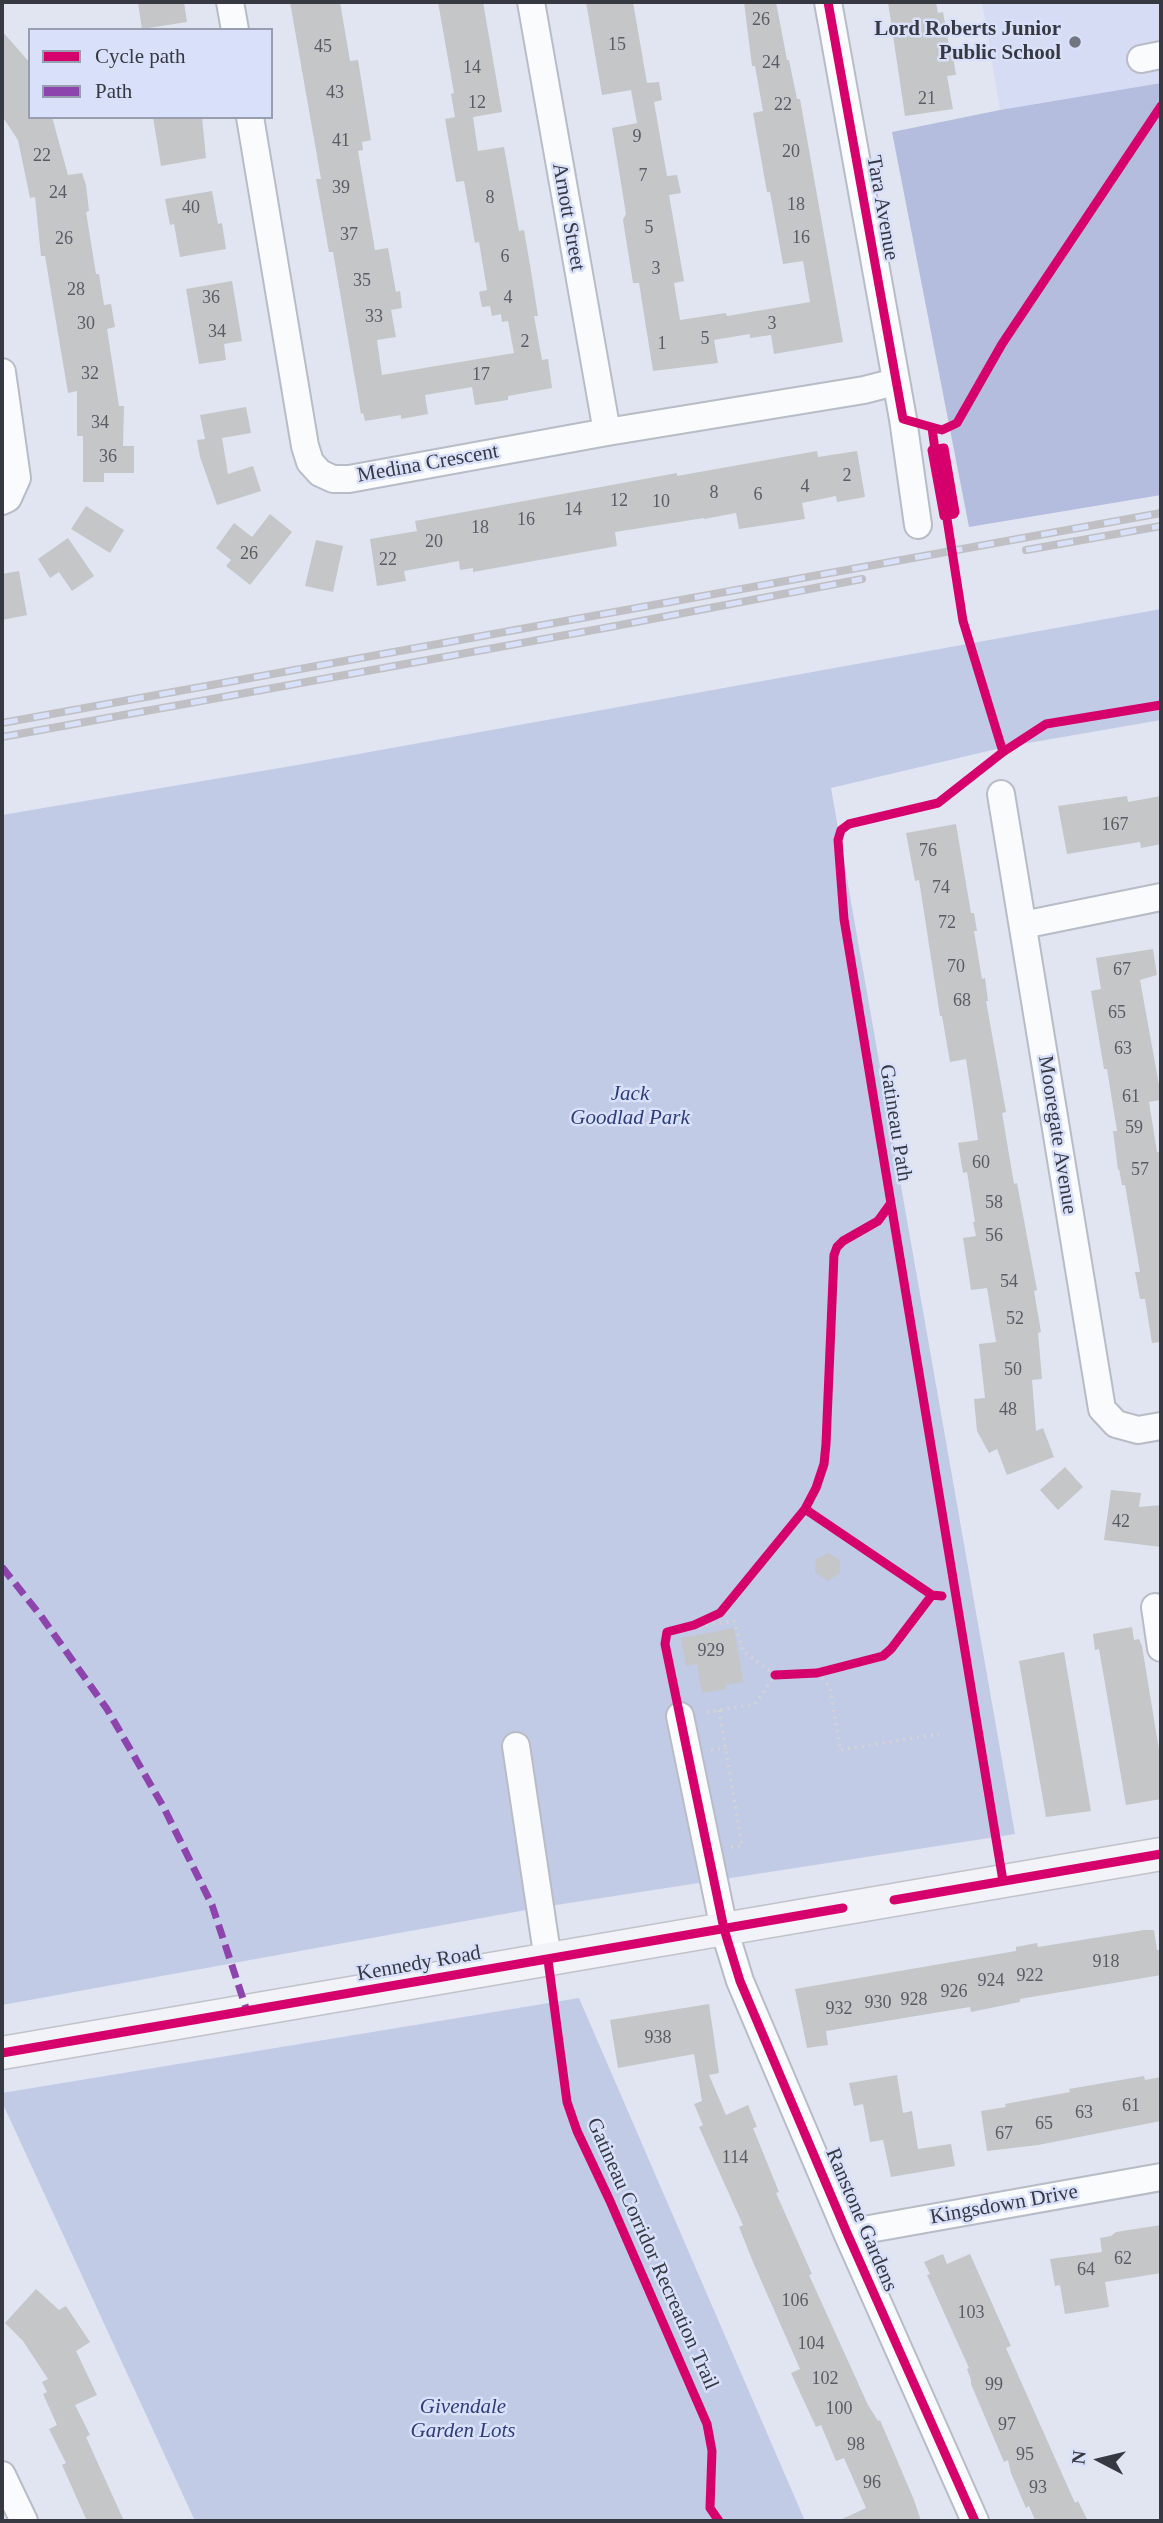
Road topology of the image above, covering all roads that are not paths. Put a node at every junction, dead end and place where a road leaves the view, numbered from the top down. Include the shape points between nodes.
1 (230, 2) edge
2 (531, 2) edge
3 (828, 2) edge
4 (235, 28) edge
5 (250, 119) edge
6 (2, 372) edge
7 (895, 382) junction
8 (607, 432) junction
9 (2, 501) edge
10 (918, 525) dead end
11 (1001, 794) dead end
12 (1161, 897) edge
13 (1023, 925) junction
14 (1161, 1426) edge
15 (1155, 1607) dead end
16 (1161, 1648) edge
17 (680, 1716) road end
18 (516, 1745) dead end
19 (1161, 1854) edge
20 (724, 1929) junction
21 (548, 1959) junction
22 (2, 2053) edge
23 (1161, 2177) edge
24 (847, 2234) junction
25 (2, 2475) edge
26 (24, 2521) edge
27 (975, 2521) edge

1 - 4 street
2 - 8 street, Arnott Street
3 - 7 street, Tara Avenue
5 - 8 street, Medina Crescent via 305,446 320,473 349,479
6 - 9 street via 17,478
7 - 8 street, Medina Crescent
7 - 10 street, Tara Avenue
11 - 13 street, Mooregate Avenue
12 - 13 street
13 - 14 street, Mooregate Avenue via 1102,1409 1116,1424 1138,1430
15 - 16 street
17 - 20 street, Ranstone Gardens
18 - 21 street
19 - 20 main road, Kennedy Road
20 - 21 main road, Kennedy Road
20 - 24 street, Ranstone Gardens via 740,1981
21 - 22 main road, Kennedy Road
23 - 24 street, Kingsdown Drive
24 - 27 street, Ranstone Gardens
25 - 26 street

